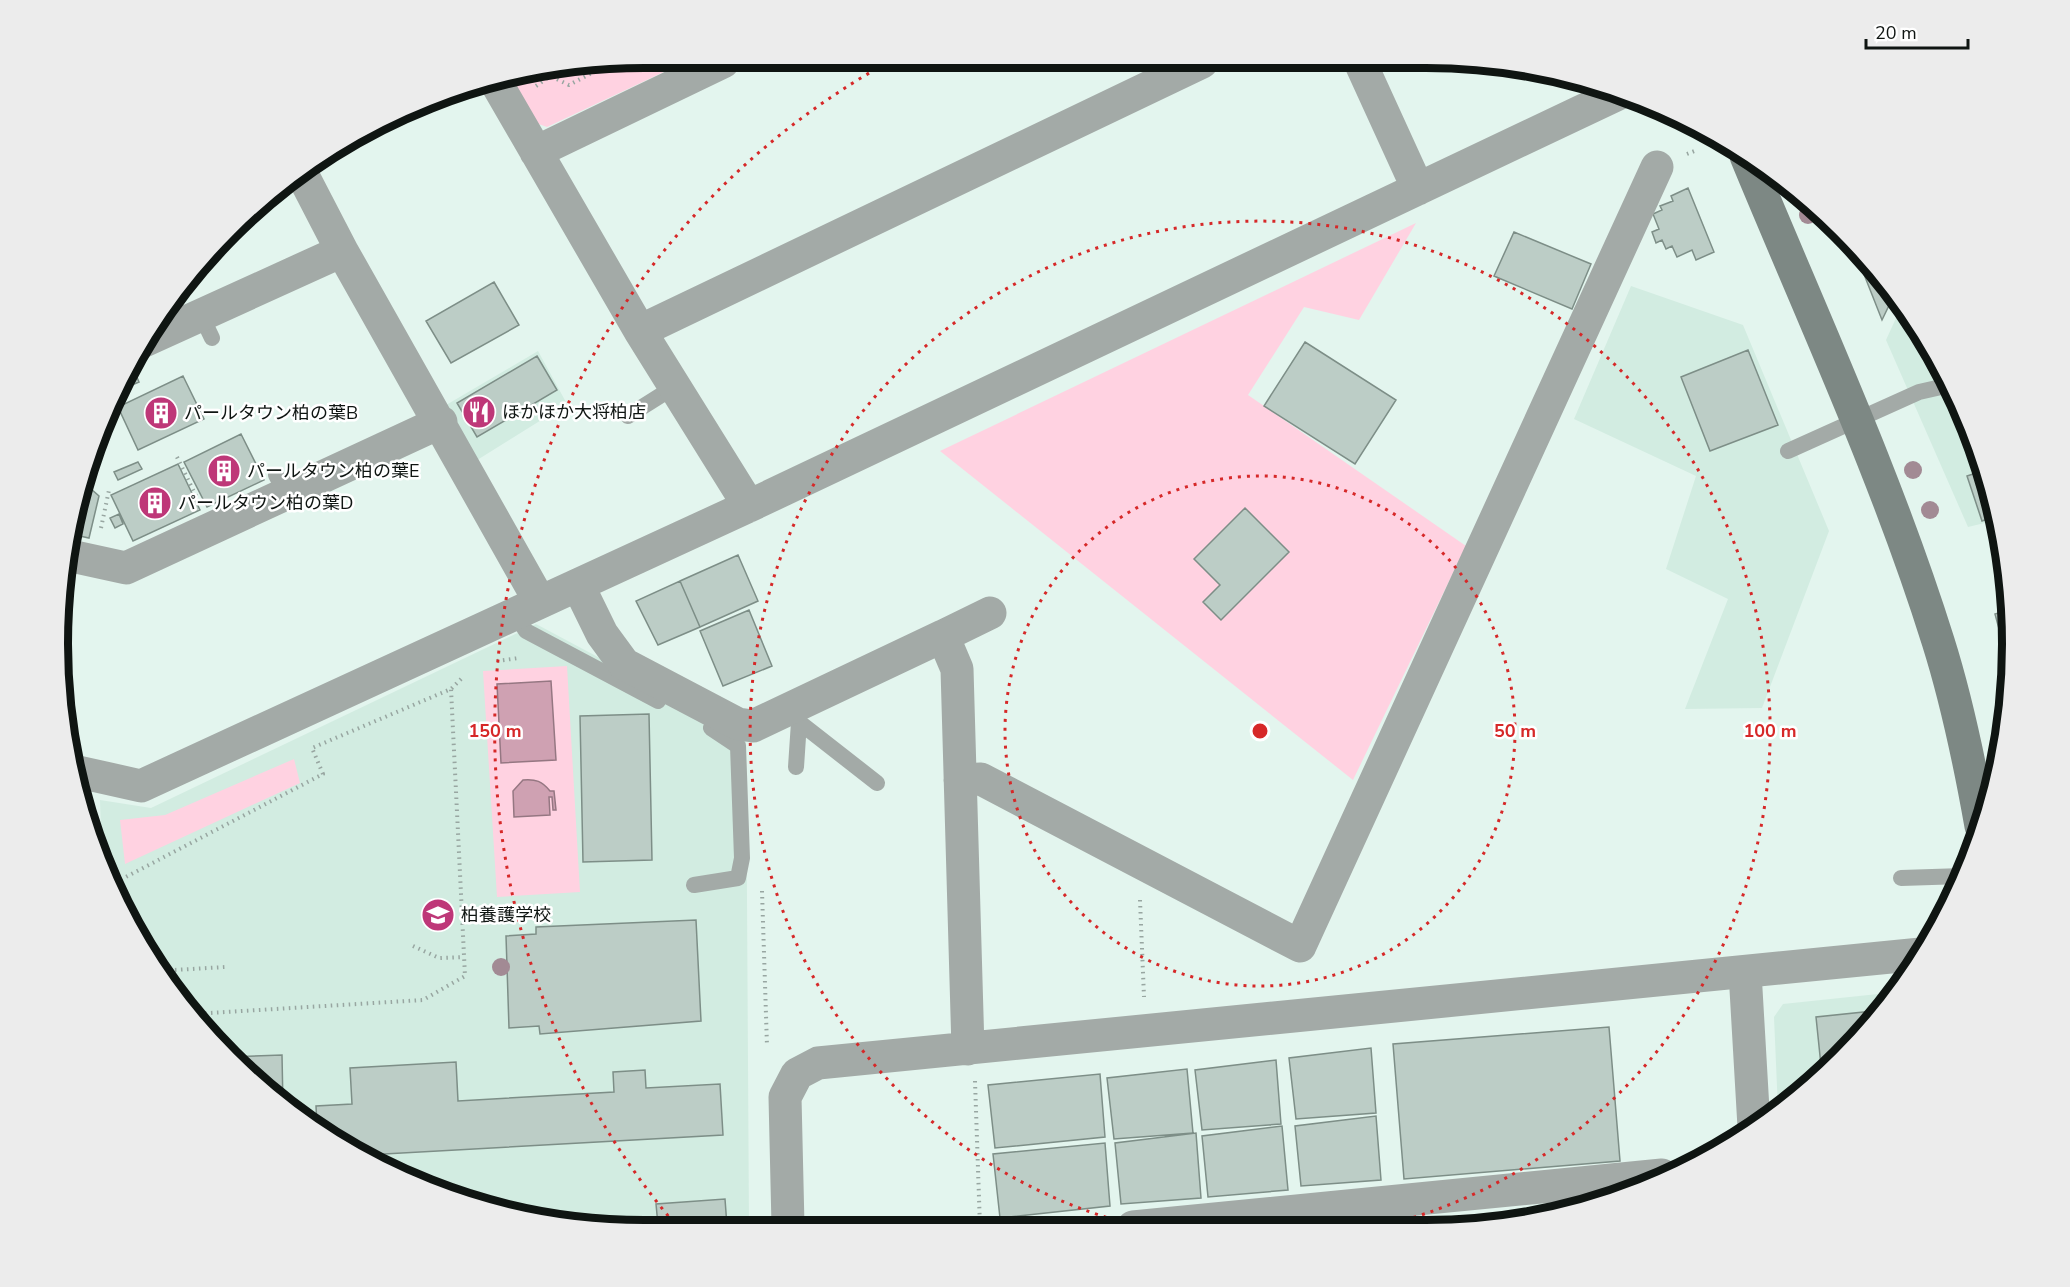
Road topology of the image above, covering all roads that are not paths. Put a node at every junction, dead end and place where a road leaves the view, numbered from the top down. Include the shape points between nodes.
1 (711, 68) edge
2 (1189, 68) edge
3 (1363, 68) edge
4 (498, 86) edge
5 (1610, 98) edge
6 (536, 152) junction
7 (1657, 167) dead end
8 (1751, 168) edge
9 (304, 179) edge
10 (1418, 189) junction
11 (342, 251) junction
12 (640, 331) junction
13 (155, 338) edge
14 (674, 387) junction
15 (1942, 387) edge
16 (628, 416) dead end
17 (1856, 420) junction
18 (441, 423) junction
19 (1788, 451) dead end
20 (749, 506) junction
21 (74, 557) edge
22 (578, 585) junction
23 (528, 608) junction
24 (990, 613) dead end
25 (943, 636) junction
26 (794, 715) junction
27 (796, 767) dead end
28 (83, 773) edge
29 (960, 780) junction
30 (877, 783) dead end
31 (1979, 808) edge
32 (1953, 876) edge
33 (1901, 878) dead end
34 (694, 885) dead end
35 (1911, 955) edge
36 (1745, 972) junction
37 (968, 1049) junction
38 (1753, 1117) edge
39 (1645, 1177) edge
40 (788, 1220) edge
41 (1204, 1220) edge

1 - 6 street
2 - 12 street
3 - 10 street
4 - 6 street
5 - 10 street
6 - 12 street
7 - 29 street via 1536,421 1300,946 981,779
8 - 17 street
9 - 11 street
10 - 20 street
11 - 13 street via 207,327
11 - 18 street
12 - 14 street
14 - 16 lane
14 - 20 street
15 - 17 lane
17 - 19 lane
17 - 31 street via 1905,543 1938,642
18 - 21 street via 281,484 211,529 126,568
18 - 23 street
20 - 22 street
22 - 23 street
22 - 26 street via 602,634 624,664 738,723 753,726
23 - 28 street via 141,786
23 - 34 lane via 526,631 728,736 738,746 742,858 738,878
24 - 25 street
25 - 26 street
25 - 29 street via 957,669
26 - 27 lane
26 - 30 lane
29 - 37 street
32 - 33 lane
35 - 36 street
36 - 37 street
36 - 38 street
37 - 40 street via 818,1063 797,1074 785,1097
39 - 41 street

